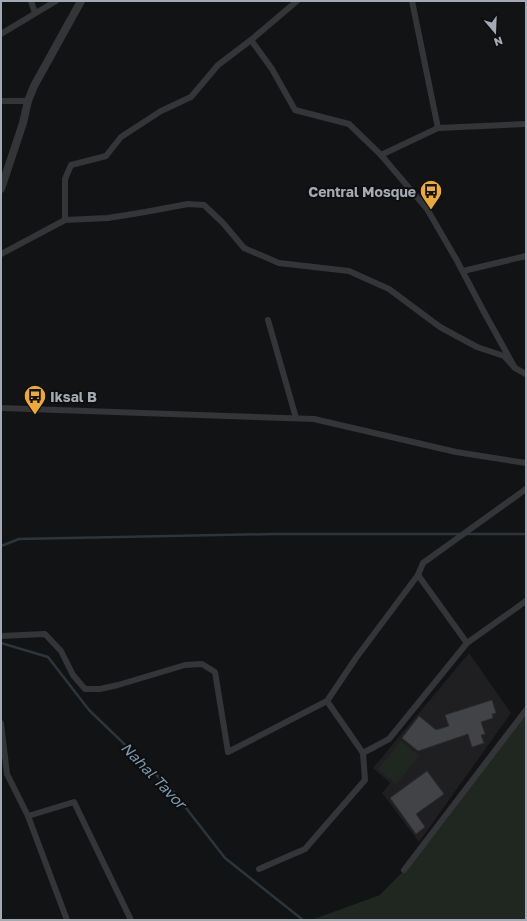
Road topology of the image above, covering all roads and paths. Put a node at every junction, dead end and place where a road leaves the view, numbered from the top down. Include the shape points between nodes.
1 (31, 1) edge
2 (56, 1) edge
3 (81, 1) edge
4 (297, 1) edge
5 (412, 1) edge
6 (35, 13) junction
7 (1, 34) edge
8 (251, 40) junction
9 (1, 101) edge
10 (28, 101) junction
11 (526, 124) edge
12 (438, 128) junction
13 (381, 155) junction
14 (1, 189) edge
15 (65, 220) junction
16 (1, 254) edge
17 (526, 256) edge
18 (463, 272) junction
19 (268, 320) dead end
20 (515, 368) junction
21 (526, 374) edge
22 (1, 408) edge
23 (296, 418) junction
24 (526, 463) edge
25 (526, 490) edge
26 (418, 575) junction
27 (526, 601) edge
28 (1, 636) edge
29 (467, 643) junction
30 (327, 702) junction
31 (526, 710) edge
32 (1, 723) edge
33 (363, 753) junction
34 (28, 816) junction
35 (259, 869) dead end
36 (404, 870) dead end
37 (67, 920) edge
38 (131, 920) edge

1 - 6 street
2 - 6 street
3 - 10 street
4 - 8 street
5 - 12 street
6 - 7 street
8 - 13 street via 272,69 295,110 349,124
8 - 15 street via 218,64 191,97 161,111 121,137 106,156 71,165 64,179
9 - 10 street
10 - 14 street
11 - 12 street
12 - 13 street
13 - 18 street via 427,209
15 - 16 street
15 - 20 street via 108,218 188,204 204,206 223,222 244,248 279,262 349,271 389,289 440,327 477,347 504,356
17 - 18 street
18 - 20 street
19 - 23 street
20 - 21 street
22 - 23 street
23 - 24 street via 314,419 456,452
25 - 26 street via 423,563
26 - 29 street
26 - 30 street via 356,658
27 - 29 street
28 - 30 street via 45,634 61,651 73,675 84,689 100,689 185,665 202,664 215,672 228,752
29 - 33 street via 389,739
30 - 33 street
31 - 36 street
32 - 34 street via 7,774
33 - 35 street via 365,780 305,849
34 - 37 street
34 - 38 street via 74,802

